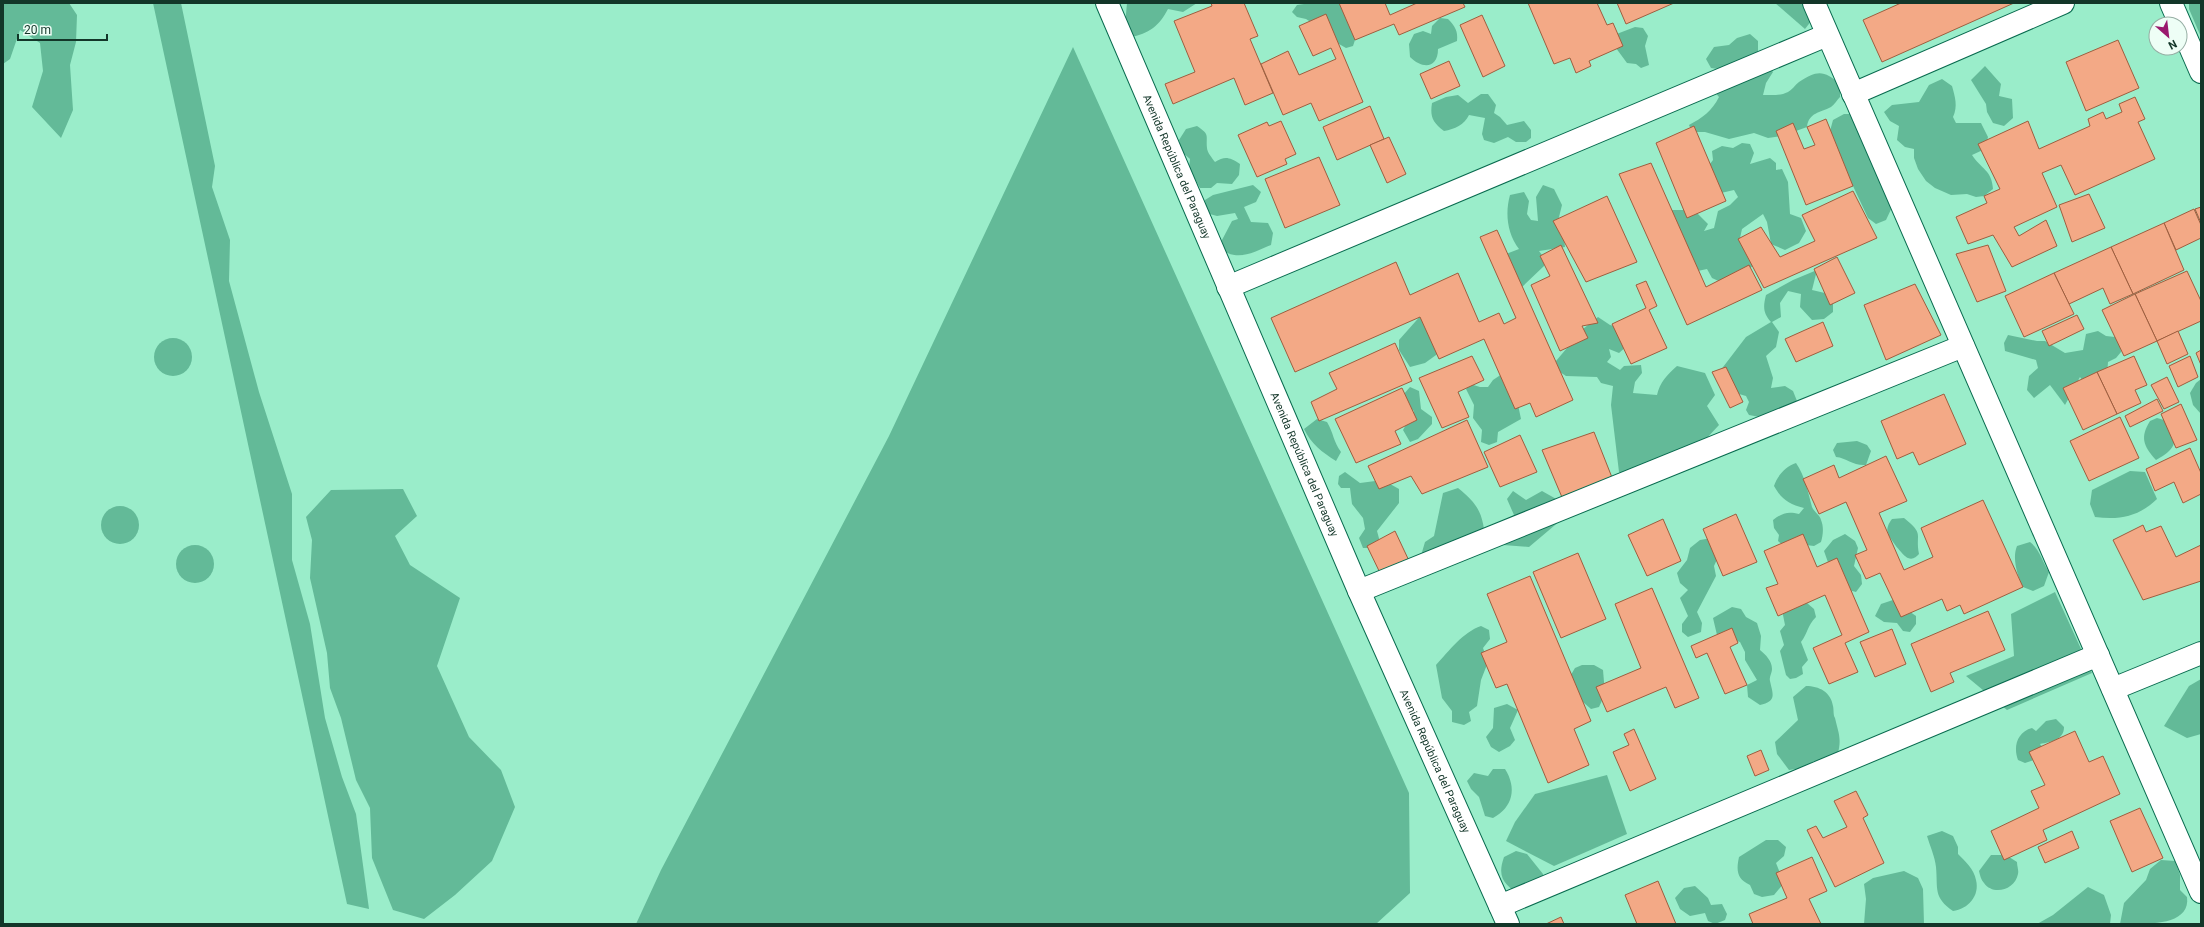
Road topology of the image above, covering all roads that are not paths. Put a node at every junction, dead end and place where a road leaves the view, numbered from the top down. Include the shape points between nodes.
1 (1106, 3) edge
2 (1814, 3) edge
3 (2063, 3) edge
4 (2171, 3) edge
5 (1828, 35) junction
6 (2201, 72) edge
7 (1853, 94) junction
8 (1228, 287) junction
9 (1963, 346) junction
10 (1359, 591) junction
11 (2201, 653) edge
12 (2098, 656) junction
13 (2113, 689) junction
14 (2201, 892) edge
15 (1504, 915) edge

1 - 8 street, Avenida República del Paraguay
2 - 5 street
3 - 7 street
4 - 6 street
5 - 7 street
5 - 8 street
7 - 9 street
8 - 10 street, Avenida República del Paraguay
9 - 10 street
9 - 12 street
10 - 15 street, Avenida República del Paraguay
11 - 13 street
12 - 13 street
12 - 15 street
13 - 14 street

